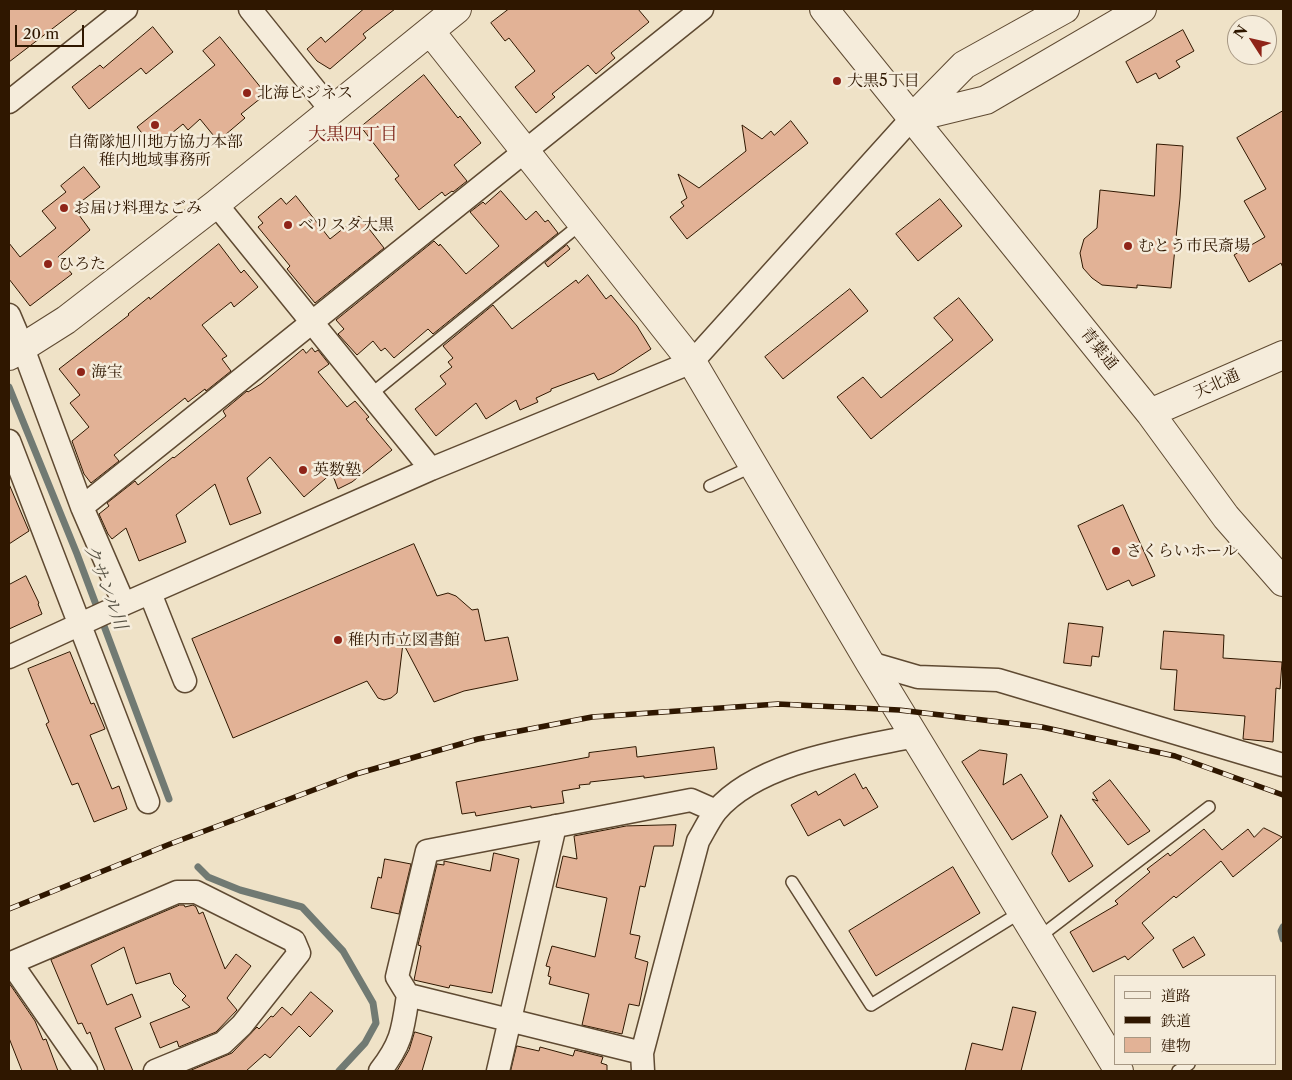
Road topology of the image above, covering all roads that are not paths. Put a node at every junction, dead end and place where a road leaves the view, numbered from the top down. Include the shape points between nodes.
1 (126, 9) edge
2 (250, 9) edge
3 (457, 9) edge
4 (702, 9) edge
5 (824, 9) edge
6 (1065, 9) edge
7 (1142, 9) edge
8 (430, 31) junction
9 (9, 102) edge
10 (330, 110) junction
11 (912, 118) junction
12 (525, 151) junction
13 (216, 204) junction
14 (582, 223) junction
15 (9, 315) edge
16 (312, 323) junction
17 (14, 353) edge
18 (1283, 355) edge
19 (692, 362) junction
20 (370, 395) junction
21 (1150, 413) junction
22 (9, 441) edge
23 (754, 466) junction
24 (430, 469) junction
25 (710, 486) dead end
26 (82, 507) junction
27 (1283, 582) edge
28 (150, 593) junction
29 (122, 605) junction
30 (85, 622) junction
31 (9, 657) edge
32 (870, 663) junction
33 (185, 681) dead end
34 (914, 736) junction
35 (1283, 765) edge
36 (148, 802) dead end
37 (1209, 807) dead end
38 (716, 811) junction
39 (555, 826) junction
40 (792, 882) dead end
41 (1021, 912) junction
42 (1038, 938) junction
43 (10, 963) edge
44 (408, 995) junction
45 (510, 1019) junction
46 (643, 1062) edge
47 (1114, 1063) edge
48 (86, 1071) edge
49 (155, 1071) edge
50 (380, 1071) edge
51 (498, 1071) edge

1 - 9 street
2 - 10 street
3 - 8 street
4 - 12 street
5 - 11 street, 青葉通
6 - 11 street via 964,65
7 - 11 street via 986,100
8 - 10 street
8 - 12 street
10 - 13 street
11 - 19 street
11 - 21 street, 青葉通
12 - 14 street
12 - 16 street
13 - 16 street
13 - 17 street via 66,320
14 - 19 street
14 - 20 lane
15 - 17 street
16 - 20 street
16 - 26 street
17 - 26 street
18 - 21 street, 天北通
19 - 23 street
19 - 24 street
20 - 24 street
21 - 27 street, 青葉通 via 1226,517
22 - 30 street
23 - 25 lane
23 - 32 street
24 - 28 street
26 - 29 street
28 - 29 street
28 - 33 street
29 - 30 street
30 - 31 street
30 - 36 street
32 - 34 street
32 - 35 street via 918,676 998,680
34 - 38 street via 823,755 780,769 740,790
34 - 41 street
37 - 42 lane
38 - 39 street via 691,800
38 - 46 street via 698,841
39 - 44 street via 427,851 397,977
39 - 45 street
40 - 41 lane via 871,1005
41 - 42 street
42 - 47 street
43 - 48 street
43 - 49 street via 177,892 196,892 294,942 300,953 242,1025 223,1043
44 - 45 street
44 - 50 street via 402,1034 393,1055
45 - 46 street
45 - 51 street

